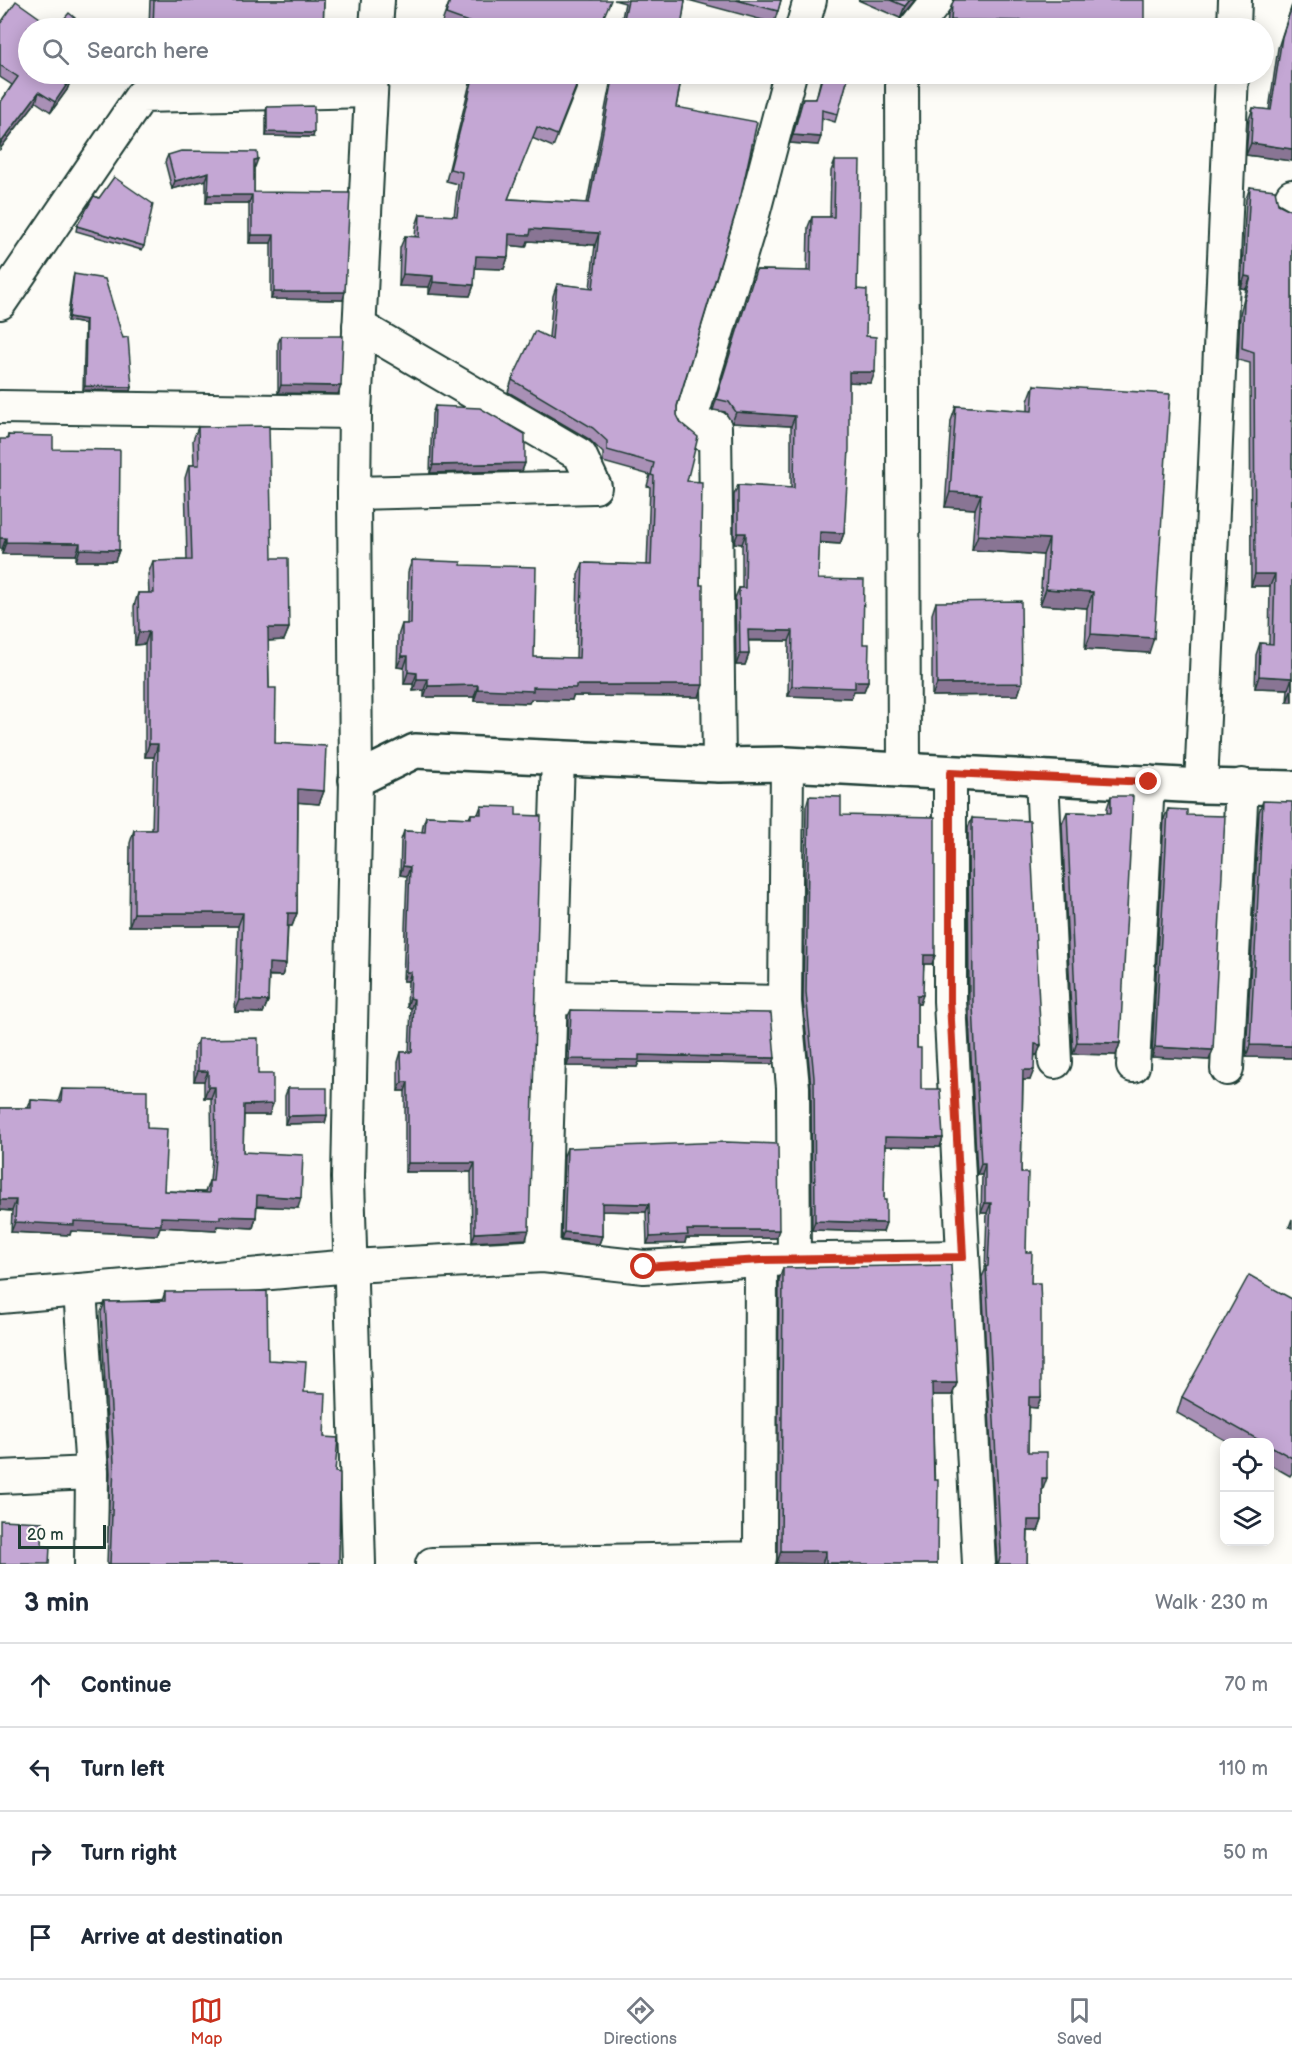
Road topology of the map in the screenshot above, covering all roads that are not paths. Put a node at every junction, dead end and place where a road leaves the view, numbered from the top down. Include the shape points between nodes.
1 (378, 0) edge
2 (810, 0) edge
3 (937, 0) edge
4 (1235, 0) edge
5 (377, 18) edge
6 (805, 18) edge
7 (923, 18) edge
8 (1234, 18) edge
9 (338, 84) edge
10 (371, 84) edge
11 (787, 84) edge
12 (902, 84) edge
13 (1232, 84) edge
14 (1292, 196) edge
15 (1292, 205) edge
16 (0, 303) edge
17 (359, 326) junction
18 (0, 407) edge
19 (355, 412) junction
20 (354, 493) junction
21 (558, 757) junction
22 (787, 764) junction
23 (719, 765) junction
24 (904, 771) junction
25 (950, 773) junction
26 (1042, 777) junction
27 (357, 780) junction
28 (1149, 782) junction
29 (1242, 785) junction
30 (1202, 786) junction
31 (1292, 788) edge
32 (550, 998) junction
33 (785, 1002) junction
34 (1055, 1062) dead end
35 (1133, 1066) dead end
36 (1227, 1069) dead end
37 (543, 1256) junction
38 (963, 1257) junction
39 (761, 1260) junction
40 (794, 1262) junction
41 (351, 1266) junction
42 (80, 1290) junction
43 (0, 1297) edge
44 (92, 1473) junction
45 (0, 1477) edge
46 (540, 1563) edge
47 (91, 1564) edge
48 (359, 1564) edge
49 (432, 1564) edge
50 (979, 1564) edge

1 - 5 street
2 - 6 street
3 - 7 street
4 - 8 street
9 - 16 street via 141,96
10 - 17 street
11 - 23 street via 754,211 690,422 701,433 715,427
12 - 24 street
13 - 30 street
14 - 15 street via 1288,204
17 - 19 street
17 - 20 street via 580,455 595,487
18 - 19 street
19 - 20 street
20 - 27 street
21 - 23 street
21 - 27 street via 416,751
21 - 32 street
22 - 23 street
22 - 24 street
22 - 33 street
24 - 25 street
25 - 26 street
25 - 38 street via 950,1001
26 - 28 street
26 - 34 street
27 - 41 street via 348,1178
28 - 30 street
28 - 35 street
29 - 30 street
29 - 31 street
29 - 36 street
32 - 33 street
32 - 37 street
33 - 40 street via 793,1087
37 - 39 street via 644,1267
37 - 41 street
38 - 40 street
38 - 50 street
39 - 40 street
39 - 46 street via 760,1558
41 - 42 street
41 - 48 street
42 - 43 street
42 - 44 street
44 - 45 street
44 - 47 street
46 - 49 street

